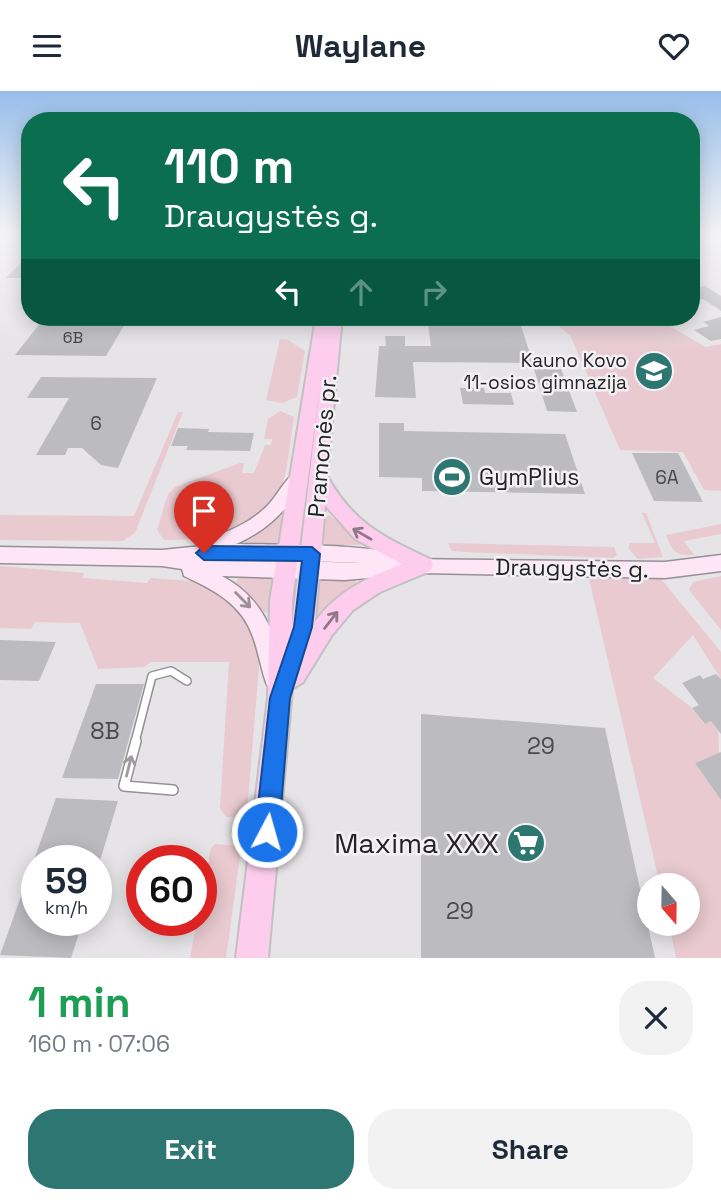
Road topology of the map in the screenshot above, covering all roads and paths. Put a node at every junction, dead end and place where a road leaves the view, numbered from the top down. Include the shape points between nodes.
1 (322, 326) edge
2 (334, 326) edge
3 (310, 475) junction
4 (0, 555) edge
5 (162, 558) junction
6 (286, 562) junction
7 (311, 562) junction
8 (721, 563) edge
9 (423, 565) junction
10 (187, 681) dead end
11 (280, 698) junction
12 (173, 790) dead end
13 (252, 958) edge

1 - 3 main road, Pramonės pr.
2 - 3 main road, Pramonės pr.
3 - 5 main road via 259,526 229,540
3 - 6 main road, Pramonės pr.
3 - 7 main road, Pramonės pr.
9 -> 3 main road via 351,527
4 - 5 main road, Draugystės g.
5 - 6 main road, Draugystės g. via 222,569
5 -> 11 main road via 228,586 247,603 262,628
6 - 7 main road, Draugystės g.
6 - 11 main road, Pramonės pr.
7 - 9 main road, Draugystės g. via 345,572
7 - 11 main road, Pramonės pr. via 303,627
8 - 9 main road, Draugystės g. via 665,569
11 -> 9 main road via 344,605 364,590
12 -> 10 lane via 124,786 152,676 170,670 180,672
11 - 13 main road, Pramonės pr.

